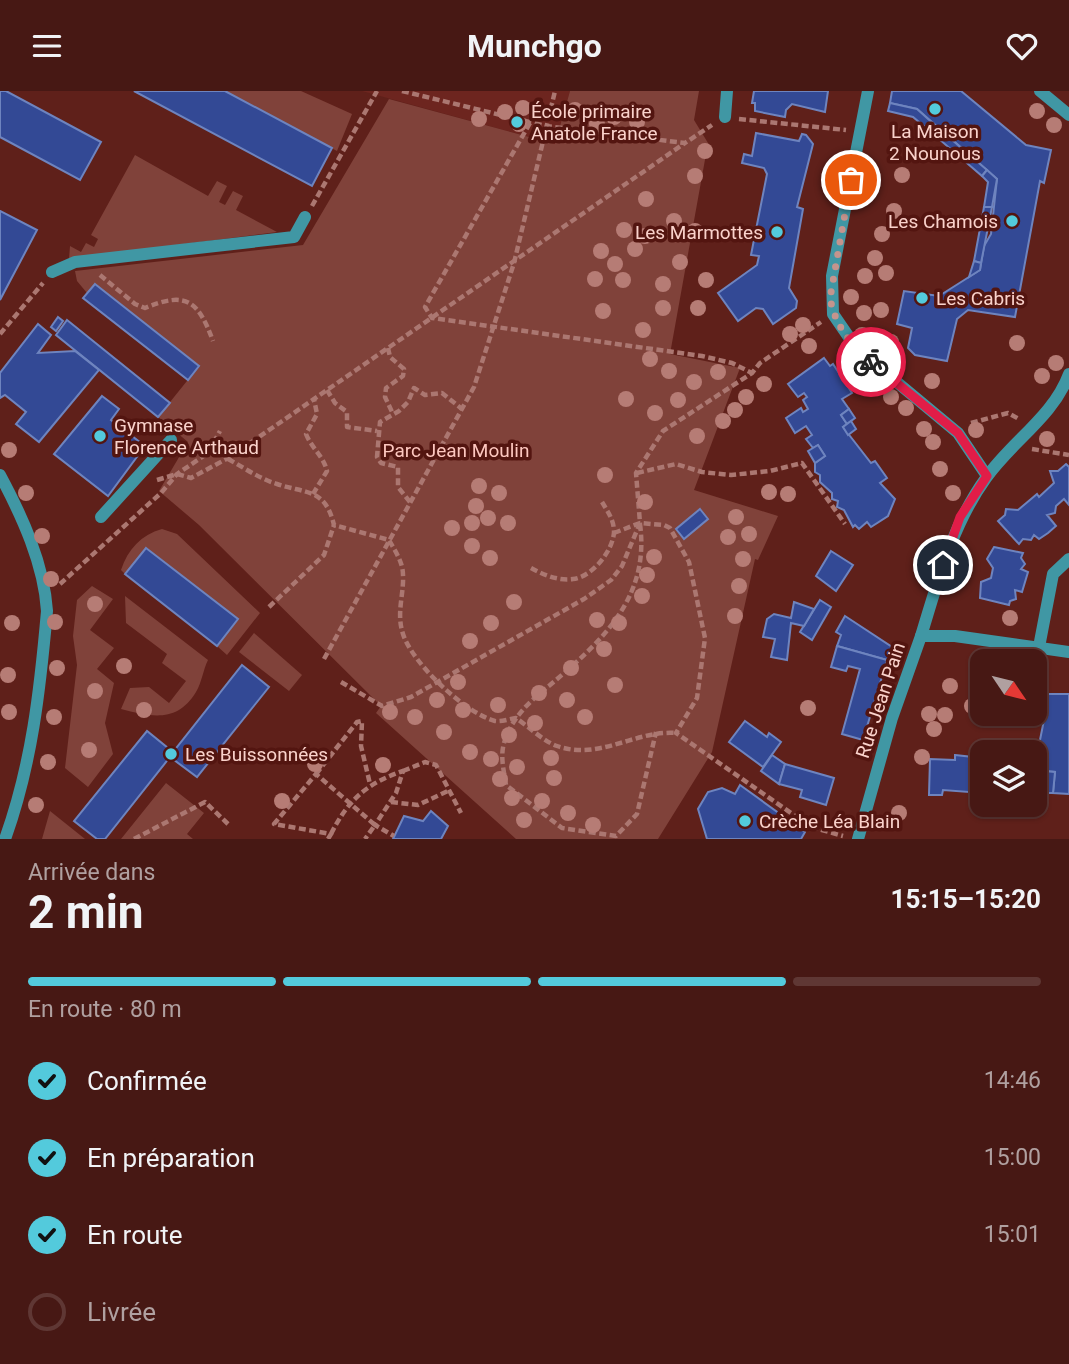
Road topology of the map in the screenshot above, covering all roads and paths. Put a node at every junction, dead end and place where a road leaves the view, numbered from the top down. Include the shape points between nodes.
1 (377, 91) edge
2 (402, 91) edge
3 (555, 91) edge
4 (727, 91) edge
5 (868, 91) edge
6 (1040, 91) edge
7 (1069, 115) edge
8 (725, 117) junction
9 (530, 123) junction
10 (546, 126) junction
11 (860, 132) junction
12 (685, 142) junction
13 (305, 218) joint
14 (75, 262) junction
15 (514, 263) junction
16 (52, 272) joint
17 (833, 314) junction
18 (432, 318) junction
19 (491, 328) junction
20 (0, 334) edge
21 (213, 341) dead end
22 (388, 348) junction
23 (752, 373) junction
24 (1069, 374) edge
25 (327, 390) junction
26 (314, 399) junction
27 (462, 409) junction
28 (393, 414) junction
29 (220, 431) dead end
30 (377, 431) junction
31 (171, 440) dead end
32 (227, 459) junction
33 (636, 473) junction
34 (177, 474) junction
35 (0, 475) edge
36 (987, 476) junction
37 (313, 493) junction
38 (410, 502) junction
39 (602, 502) dead end
40 (101, 517) dead end
41 (640, 523) junction
42 (845, 524) dead end
43 (334, 525) junction
44 (614, 533) junction
45 (389, 540) junction
46 (1069, 559) edge
47 (531, 569) dead end
48 (46, 597) junction
49 (269, 607) dead end
50 (920, 636) junction
51 (1038, 647) junction
52 (1069, 652) edge
53 (324, 659) dead end
54 (439, 680) junction
55 (341, 682) dead end
56 (516, 718) junction
57 (656, 731) junction
58 (676, 733) junction
59 (402, 771) junction
60 (316, 774) junction
61 (370, 784) junction
62 (450, 790) junction
63 (348, 802) junction
64 (391, 802) junction
65 (461, 813) dead end
66 (228, 824) dead end
67 (375, 825) junction
68 (330, 836) edge
69 (394, 836) dead end
70 (5, 839) edge
71 (134, 839) edge
72 (365, 839) edge
73 (856, 839) edge

1 - 13 path
2 - 9 path
3 - 10 path
4 - 8 street
5 - 11 street
6 - 7 street
8 - 11 path
8 - 12 path
9 - 10 path
9 - 18 path via 425,307
10 - 12 path
10 - 15 path
11 - 17 street via 832,276
12 - 15 path
13 - 14 street via 294,237
14 - 16 street
14 - 21 path via 145,308 167,299 196,306
15 - 18 path
15 - 19 path
16 - 20 path
17 - 23 path
17 - 36 street via 857,349 958,433
18 - 19 path
18 - 22 path
19 - 23 path via 702,356
19 - 27 path via 474,387
22 - 25 path
22 - 28 path via 390,357 404,369 403,376 386,388
23 - 33 path via 663,431
24 - 36 street via 1053,405
25 - 26 path
25 - 30 path via 347,412 347,426
26 - 32 path
26 - 37 path via 317,414 306,434 310,445 323,456 327,471
27 - 28 path via 442,393 425,395 414,388 408,402
27 - 38 path
28 - 30 path via 380,422
29 - 34 path via 208,453
30 - 38 path via 377,457 381,463 398,467 398,487
31 - 40 street
32 - 34 path via 191,478
32 - 37 path via 276,484
33 - 41 path
33 - 42 path via 676,464 731,475 802,463
34 - 48 path
35 - 48 street via 22,517
36 - 50 street via 960,517
37 - 43 path via 323,500
38 - 45 path
39 - 44 path via 612,517
41 - 44 path
41 - 54 path via 611,580
41 - 56 path via 643,549 635,586 614,624
41 - 58 path via 670,528 689,562 705,638 697,698
43 - 45 path
43 - 49 path via 324,555
44 - 47 path via 598,565 575,580
45 - 53 path
45 - 54 path via 403,576 399,601 402,631 408,646
46 - 51 street via 1053,574
48 - 70 street via 37,714
50 - 51 street, Rue Jean Pain
50 - 73 street, Rue Jean Pain
51 - 52 street, Rue Jean Pain
54 - 55 path via 411,697 382,706
54 - 56 path via 460,704 496,722
56 - 57 path via 557,746 599,751
56 - 57 path via 501,761 506,785 562,828 587,834 616,836 630,825 645,788
57 - 58 path
58 - 73 path via 811,827
59 - 61 path
59 - 62 path via 425,762 436,765
59 - 64 path
60 - 61 path via 362,721 361,746
60 - 63 path
60 - 68 path via 274,824
61 - 63 path
62 - 64 path via 418,805
62 - 65 path
63 - 67 path
63 - 68 path
64 - 67 path
66 - 71 path via 205,802
67 - 69 path
67 - 72 path

